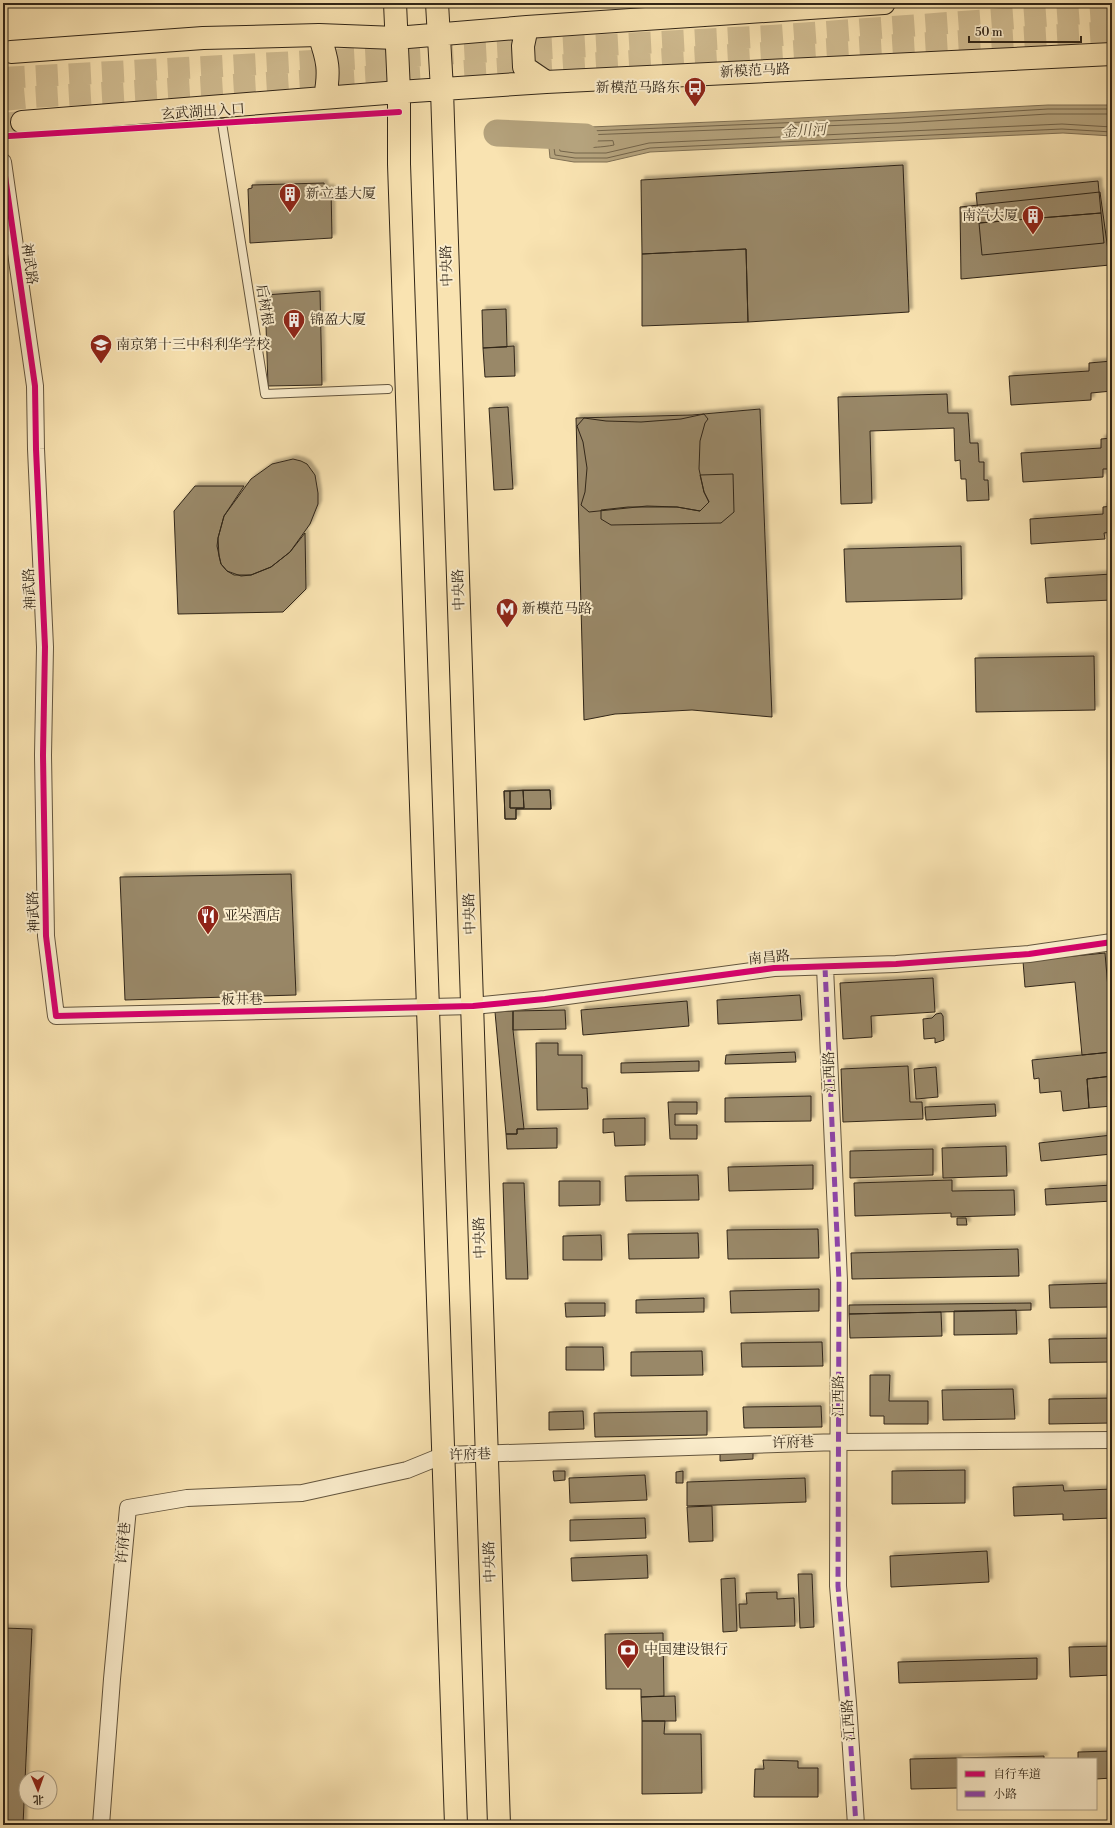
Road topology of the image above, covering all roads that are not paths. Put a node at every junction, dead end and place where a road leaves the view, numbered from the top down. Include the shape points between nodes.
1 (395, 3) edge
2 (437, 3) edge
3 (884, 3) edge
4 (527, 27) junction
5 (438, 34) junction
6 (319, 35) junction
7 (396, 38) junction
8 (11, 52) dead end
9 (1112, 54) edge
10 (546, 82) junction
11 (442, 90) junction
12 (399, 92) junction
13 (325, 97) junction
14 (22, 122) tunnel mouth
15 (222, 123) dead end
16 (3, 162) edge
17 (388, 390) dead end
18 (1112, 942) edge
19 (825, 967) junction
20 (473, 1006) junction
21 (429, 1008) junction
22 (56, 1016) joint
23 (1112, 1440) edge
24 (839, 1442) junction
25 (487, 1454) junction
26 (444, 1456) junction
27 (101, 1825) edge
28 (456, 1825) edge
29 (499, 1825) edge
30 (856, 1825) edge

1 - 7 main road
2 - 5 main road, 中央路
3 - 4 main road
4 - 5 main road
4 - 10 main road via 523,46 524,67
5 - 7 main road
5 - 11 main road, 中央路
6 - 7 main road
6 - 8 main road via 203,38
6 - 13 main road via 327,57 328,78
7 - 12 main road
9 - 10 main road, 新模范马路
10 - 11 main road, 新模范马路
11 - 12 main road, 新模范马路
11 - 20 main road, 中央路
12 - 13 main road, 新模范马路
12 - 21 main road via 399,164
13 - 14 main road, 新模范马路
15 - 17 lane, 后树根 via 265,394
16 - 22 street, 神武路 via 35,386 45,647 43,754 46,936
18 - 19 street, 南昌路 via 1029,954
19 - 20 street, 南昌路 via 774,968 545,999
19 - 24 street, 江西路 via 839,1280
20 - 21 street, 南昌路
20 - 25 main road, 中央路
21 - 22 street, 板井巷
21 - 26 main road
23 - 24 street, 许府巷
24 - 25 street, 许府巷
24 - 30 street, 江西路 via 838,1586
25 - 26 street, 许府巷
25 - 29 main road, 中央路
26 - 27 street, 许府巷 via 407,1470 302,1493 187,1498 128,1508
26 - 28 main road

